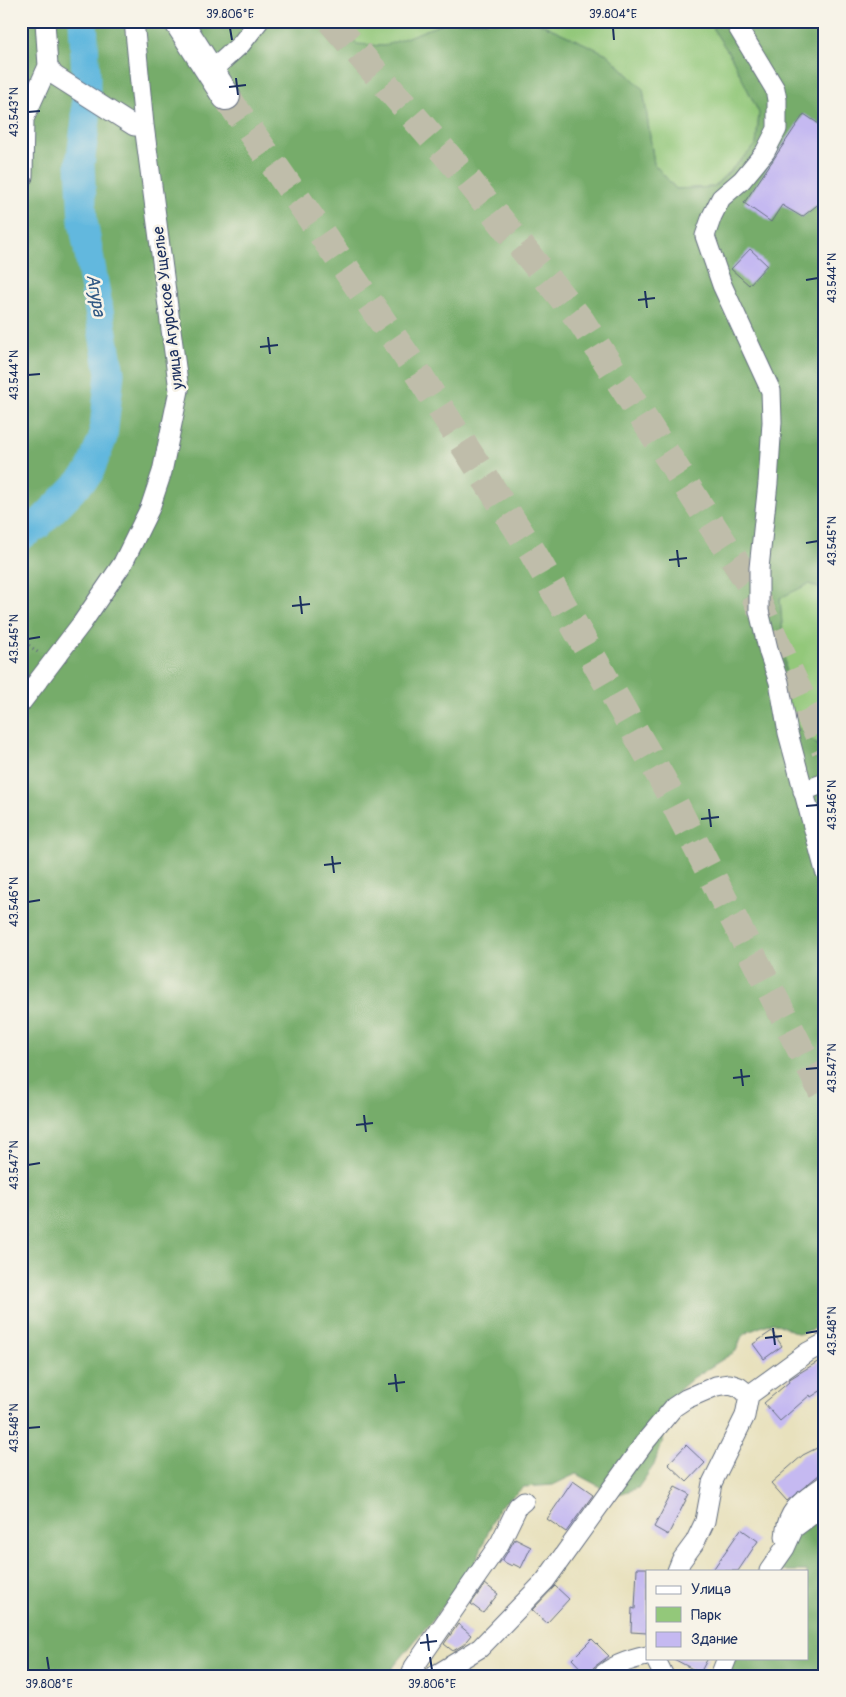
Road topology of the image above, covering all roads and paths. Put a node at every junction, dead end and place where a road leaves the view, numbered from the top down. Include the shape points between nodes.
1 (45, 21) edge
2 (134, 21) edge
3 (259, 21) edge
4 (734, 21) edge
5 (181, 25) edge
6 (51, 70) junction
7 (211, 71) junction
8 (226, 96) tunnel mouth
9 (144, 125) junction
10 (23, 177) dead end
11 (21, 639) edge
12 (52, 665) junction
13 (21, 703) edge
14 (825, 784) edge
15 (803, 791) junction
16 (825, 871) edge
17 (825, 1343) edge
18 (749, 1395) junction
19 (825, 1485) edge
20 (524, 1501) dead end
21 (825, 1505) edge
22 (785, 1548) junction
23 (677, 1570) edge
24 (771, 1570) edge
25 (646, 1656) edge
26 (656, 1660) edge
27 (726, 1660) edge
28 (411, 1676) edge
29 (434, 1676) edge
30 (601, 1676) edge
31 (664, 1676) edge
32 (720, 1676) edge

1 - 6 street
2 - 9 street, улица Агурское Ущелье
3 - 7 street via 241,44
4 - 15 street via 775,89 777,129 765,152 742,180 721,198 705,236 722,284 771,391 772,422 759,568 759,611 779,682
5 - 7 highway
6 - 9 street via 134,126
6 - 10 street via 24,119
7 - 8 highway
9 - 12 street, улица Агурское Ущелье via 179,390 162,472 150,508 124,563
11 - 12 path
12 - 13 street, улица Агурское Ущелье
14 - 15 street
15 - 16 street
17 - 18 street
18 - 23 street via 745,1416 712,1483 705,1521
18 - 29 street via 730,1384 716,1386 674,1407 545,1581 480,1648
19 - 22 street via 794,1508 786,1523
20 - 28 street via 518,1506 500,1543 414,1667
21 - 22 street via 794,1528
22 - 24 street
25 - 30 street via 635,1658
26 - 31 street
27 - 32 street

